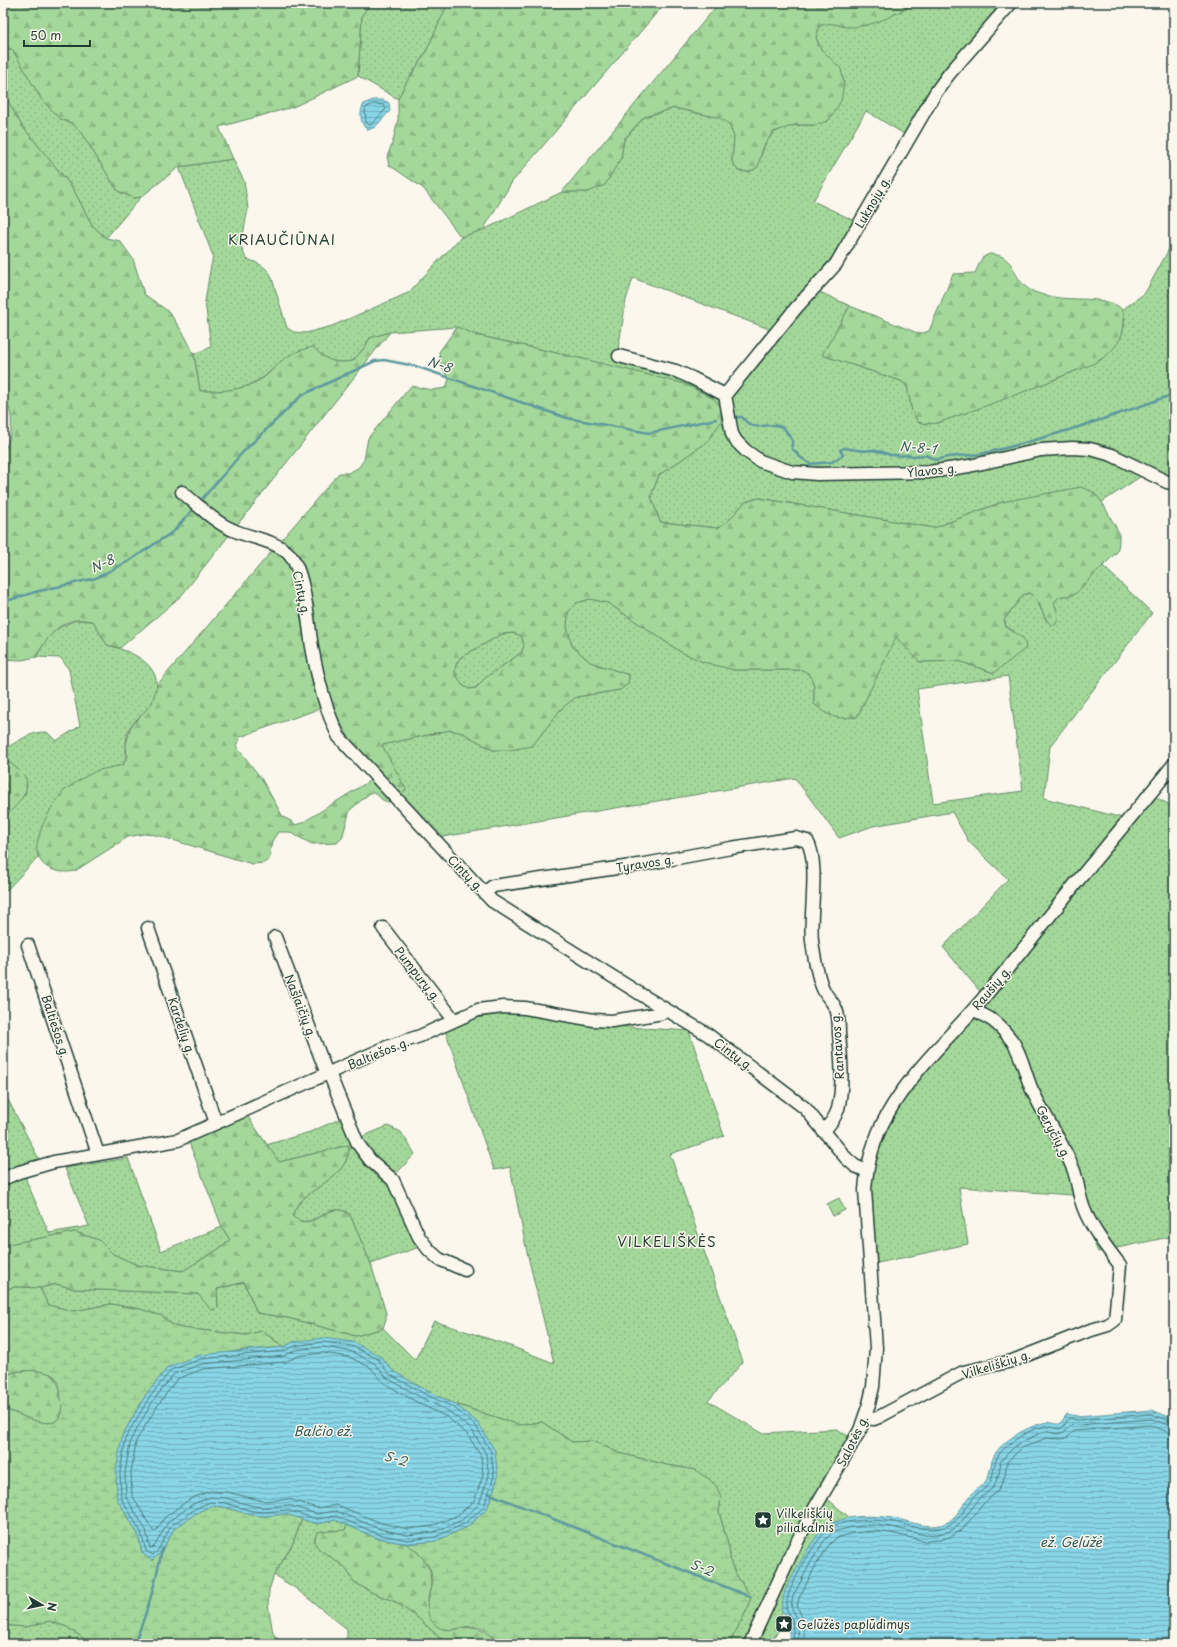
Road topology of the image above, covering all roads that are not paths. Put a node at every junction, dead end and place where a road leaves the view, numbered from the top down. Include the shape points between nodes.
1 (1011, 3) edge
2 (619, 356) dead end
3 (724, 396) junction
4 (1174, 484) edge
5 (182, 492) dead end
6 (1174, 764) edge
7 (807, 841) joint
8 (484, 893) junction
9 (148, 928) dead end
10 (383, 928) dead end
11 (275, 937) dead end
12 (28, 945) dead end
13 (664, 1009) junction
14 (974, 1009) junction
15 (454, 1020) junction
16 (328, 1074) junction
17 (216, 1123) junction
18 (823, 1131) junction
19 (98, 1154) junction
20 (867, 1171) junction
21 (3, 1180) edge
22 (465, 1270) dead end
23 (1108, 1325) joint
24 (865, 1418) junction
25 (750, 1644) edge

1 - 3 street, Luknojų g. via 936,92 836,264 796,308
2 - 3 street via 676,371
3 - 4 street, Ylavos g. via 732,434 736,441 760,461 792,472 929,472 1041,450 1072,448 1090,449 1112,455
5 - 8 street, Cintų g. via 221,524 284,550 294,560 300,576 312,648 325,704 339,737
6 - 14 street, Raušių g.
7 - 8 street, Tyravos g. via 796,838 646,864 493,886
7 - 18 street, Rantavos g. via 811,849 813,869 812,939 821,984 838,1016 841,1066 838,1108 829,1126
8 - 13 street, Cintų g. via 498,905
9 - 17 street, Kardelių g.
10 - 15 street, Pumpurų g.
11 - 16 street, Našlaičių g.
12 - 19 street, Baltiešos g.
13 - 15 street, Baltiešos g. via 662,1013 612,1021 503,1007 478,1010
13 - 18 street, Cintų g. via 706,1034 794,1099 805,1108
14 - 20 street, Raušių g. via 899,1095 878,1133
14 - 23 street, Geryčių g. via 991,1019 1014,1043 1041,1109 1074,1171 1084,1210 1120,1265 1117,1315
15 - 16 street, Baltiešos g.
16 - 17 street, Baltiešos g.
16 - 22 street, Našlaičių g. via 358,1144 370,1160 394,1180 419,1237 439,1259
17 - 19 street, Baltiešos g. via 178,1140
18 - 20 street, Cintų g. via 855,1166
19 - 21 street, Baltiešos g. via 54,1162 19,1172
20 - 24 street, Salotės g. via 865,1206 876,1348 874,1387
23 - 24 street, Vilkeliškių g. via 1012,1362 963,1372 879,1417
24 - 25 street, Salotės g. via 845,1458 803,1528

